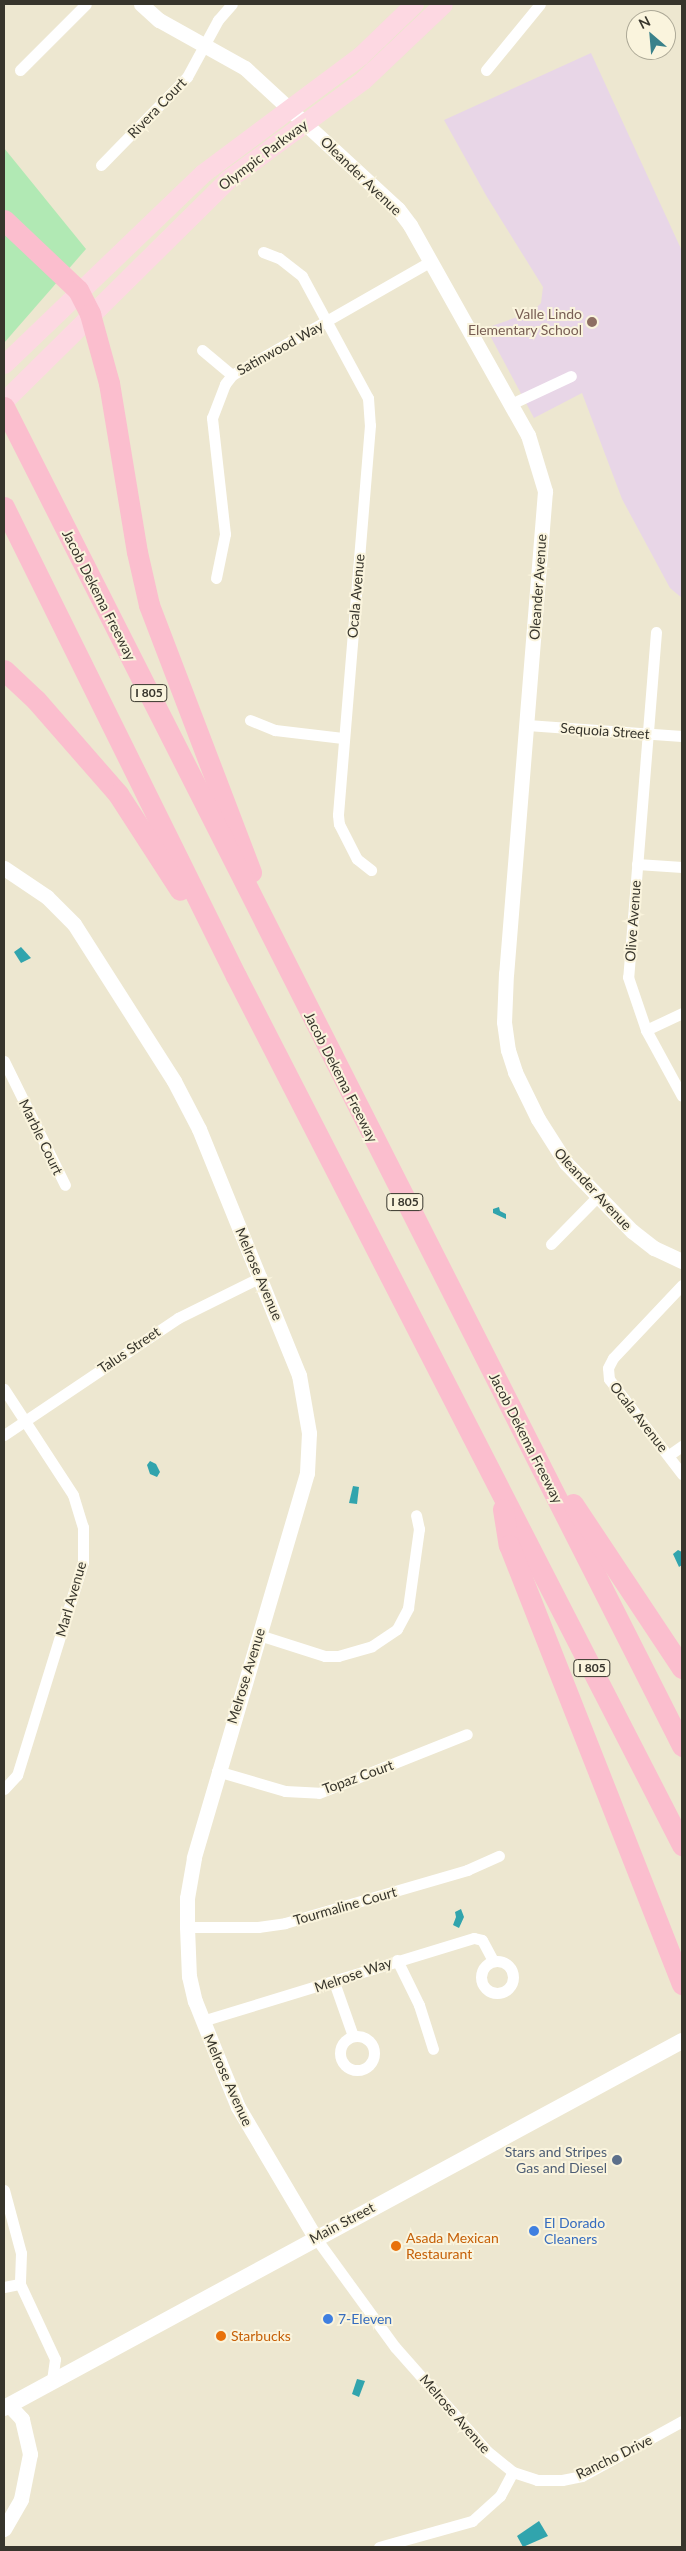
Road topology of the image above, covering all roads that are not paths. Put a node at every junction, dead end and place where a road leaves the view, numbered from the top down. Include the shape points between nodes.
1 (86, 4) edge
2 (141, 4) edge
3 (232, 4) edge
4 (414, 4) edge
5 (443, 4) edge
6 (540, 4) edge
7 (205, 45) junction
8 (20, 70) dead end
9 (486, 70) dead end
10 (290, 109) junction
11 (305, 122) junction
12 (101, 165) dead end
13 (4, 220) edge
14 (263, 252) dead end
15 (431, 261) junction
16 (78, 290) junction
17 (90, 314) junction
18 (328, 321) junction
19 (202, 350) dead end
20 (7, 360) edge
21 (232, 375) junction
22 (570, 376) dead end
23 (4, 401) edge
24 (511, 404) junction
25 (4, 407) edge
26 (4, 507) edge
27 (216, 578) dead end
28 (656, 632) dead end
29 (4, 670) edge
30 (250, 720) dead end
31 (527, 725) junction
32 (648, 734) junction
33 (682, 736) edge
34 (344, 738) junction
35 (637, 864) junction
36 (682, 867) edge
37 (4, 868) edge
38 (371, 870) dead end
39 (236, 976) junction
40 (292, 980) junction
41 (682, 1013) edge
42 (646, 1030) junction
43 (4, 1061) edge
44 (682, 1096) edge
45 (65, 1186) dead end
46 (597, 1196) junction
47 (551, 1244) dead end
48 (682, 1261) edge
49 (261, 1276) junction
50 (682, 1285) edge
51 (4, 1389) edge
52 (25, 1421) junction
53 (519, 1424) junction
54 (4, 1435) edge
55 (682, 1446) edge
56 (669, 1455) junction
57 (682, 1474) edge
58 (500, 1491) junction
59 (416, 1515) dead end
60 (259, 1635) junction
61 (682, 1668) edge
62 (467, 1734) dead end
63 (682, 1746) edge
64 (217, 1771) junction
65 (4, 1790) edge
66 (682, 1845) edge
67 (499, 1856) dead end
68 (187, 1928) junction
69 (397, 1960) junction
70 (493, 1961) dead end
71 (334, 1982) junction
72 (682, 1984) edge
73 (202, 2021) junction
74 (353, 2036) dead end
75 (682, 2041) edge
76 (433, 2049) dead end
77 (4, 2190) edge
78 (315, 2237) junction
79 (20, 2284) junction
80 (4, 2287) edge
81 (52, 2381) junction
82 (6, 2406) edge
83 (682, 2421) edge
84 (513, 2472) junction
85 (4, 2529) edge
86 (379, 2547) edge

1 - 8 street
2 - 7 street, Oleander Avenue via 160,20
3 - 7 street, Rivera Court
4 - 10 main road, Olympic Parkway via 360,56
5 - 11 main road, Olympic Parkway via 363,80
6 - 9 street
7 - 10 street, Oleander Avenue via 245,68
7 - 12 street, Rivera Court via 187,77
10 - 11 street, Oleander Avenue
10 - 16 main road, Olympic Parkway via 203,173
11 - 15 street, Oleander Avenue via 398,209
11 - 17 main road, Olympic Parkway via 227,180
13 - 16 highway
14 - 18 street, Ocala Avenue via 279,258 302,276
15 - 18 street, Satinwood Way
15 - 24 street, Oleander Avenue
16 - 17 highway
16 - 20 main road, Olympic Parkway
17 - 23 main road, Olympic Parkway
17 - 40 highway via 109,383 136,552 149,605
18 - 21 street, Satinwood Way
18 - 34 street, Ocala Avenue via 368,398 370,425
19 - 21 street
21 - 27 street, Satinwood Way via 221,392 212,418 225,534
22 - 24 street
24 - 31 street, Oleander Avenue via 528,435 545,491
25 - 40 highway, Jacob Dekema Freeway / I 805
26 - 39 highway, I 805
28 - 32 street, Olive Avenue
29 - 39 highway via 36,700 118,794
30 - 34 street via 275,730
31 - 32 street, Sequoia Street
31 - 46 street, Oleander Avenue via 506,973 504,1022 508,1050 515,1072 553,1146
32 - 33 street, Sequoia Street
32 - 35 street, Olive Avenue
34 - 38 street, Ocala Avenue via 339,824 357,859
35 - 36 street
35 - 42 street, Olive Avenue via 628,977
37 - 49 street, Melrose Avenue via 47,897 74,924 174,1081 199,1129
39 - 58 highway, I 805
40 - 53 highway, Jacob Dekema Freeway / I 805
41 - 42 street
42 - 44 street, Olive Avenue
43 - 45 street, Marble Court
46 - 47 street
46 - 48 street, Oleander Avenue via 654,1248
49 - 52 street, Talus Street via 178,1318
49 - 60 street, Melrose Avenue via 299,1375 309,1442 307,1473
50 - 56 street, Ocala Avenue via 613,1358 608,1368 609,1379
51 - 52 street, Marl Avenue
52 - 54 street, Talus Street
52 - 65 street, Marl Avenue via 73,1495 83,1527 83,1562 17,1775
53 - 61 highway
53 - 63 highway, Jacob Dekema Freeway / I 805
55 - 56 street
56 - 57 street, Ocala Avenue
58 - 66 highway, I 805
58 - 72 highway via 509,1545
59 - 60 street via 419,1529 408,1608 397,1629 372,1646 338,1656 325,1656
60 - 64 street, Melrose Avenue
62 - 64 street, Topaz Court via 319,1792 284,1791
64 - 68 street, Melrose Avenue via 192,1869
67 - 68 street, Tourmaline Court via 467,1870 285,1923 258,1927
68 - 73 street, Melrose Avenue via 189,1976
69 - 70 street, Melrose Way via 474,1938 482,1940
69 - 71 street, Melrose Way
69 - 76 street via 419,2005
71 - 73 street, Melrose Way
71 - 74 street
73 - 78 street, Melrose Avenue via 238,2108
75 - 78 main road, Main Street
77 - 79 street via 21,2253
78 - 81 main road, Main Street
78 - 84 street, Melrose Avenue via 396,2347 487,2451
79 - 80 street
79 - 81 street via 55,2359
81 - 82 main road, Main Street
82 - 85 street via 22,2419 30,2454 21,2499
83 - 84 street, Rancho Drive via 582,2476 537,2480
84 - 86 street via 500,2496 472,2521

